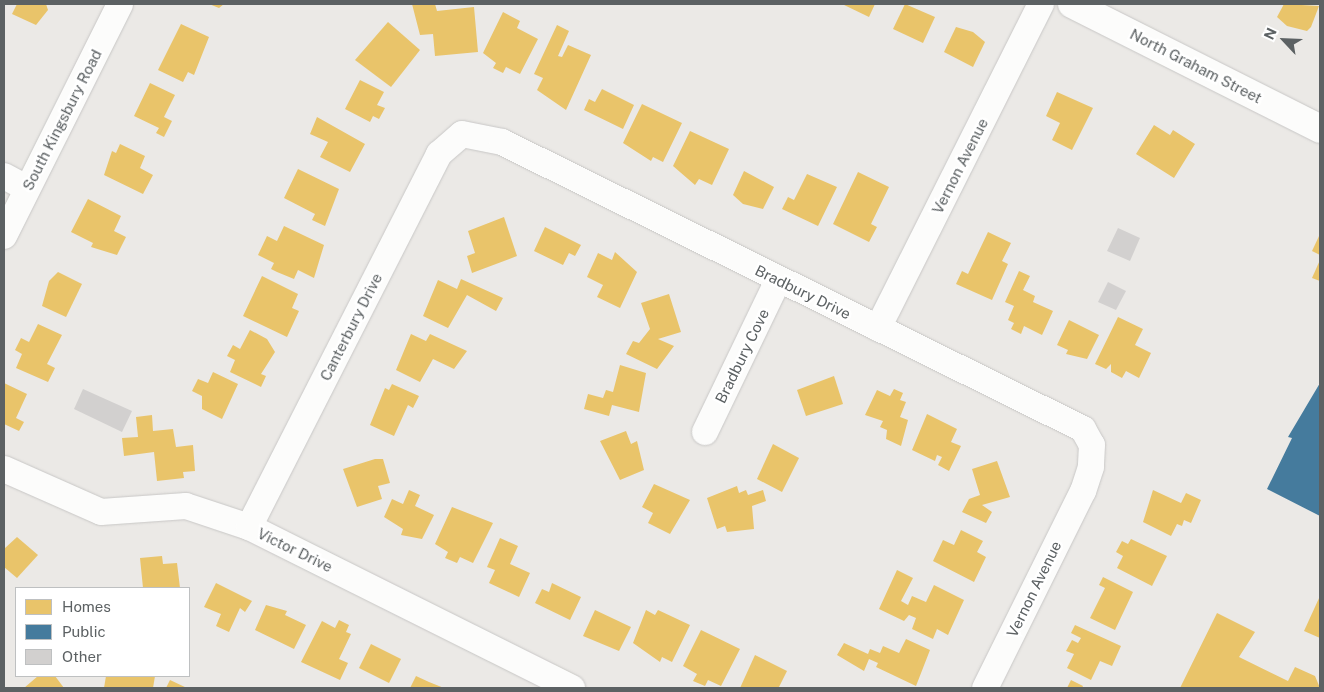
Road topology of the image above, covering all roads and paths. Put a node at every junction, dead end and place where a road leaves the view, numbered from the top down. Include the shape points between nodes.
1 (120, 4) edge
2 (1041, 4) edge
3 (1072, 4) edge
4 (1320, 129) edge
5 (462, 134) joint
6 (4, 176) edge
7 (27, 188) junction
8 (4, 236) edge
9 (778, 280) junction
10 (878, 328) junction
11 (705, 432) dead end
12 (4, 469) edge
13 (1083, 490) joint
14 (249, 527) junction
15 (571, 688) edge
16 (984, 688) edge

1 - 7 street, South Kingsbury Road
2 - 10 street, Vernon Avenue
3 - 4 main road, North Graham Street
5 - 9 street, Bradbury Drive via 502,142
5 - 14 street, Canterbury Drive via 439,154
6 - 7 street
7 - 8 street, South Kingsbury Road
9 - 10 street, Bradbury Drive
9 - 11 street, Bradbury Cove
10 - 13 street, Bradbury Drive via 1083,429 1092,445 1091,467
12 - 14 street, Victor Drive via 101,512 186,506
13 - 16 street, Vernon Avenue
14 - 15 street, Victor Drive

